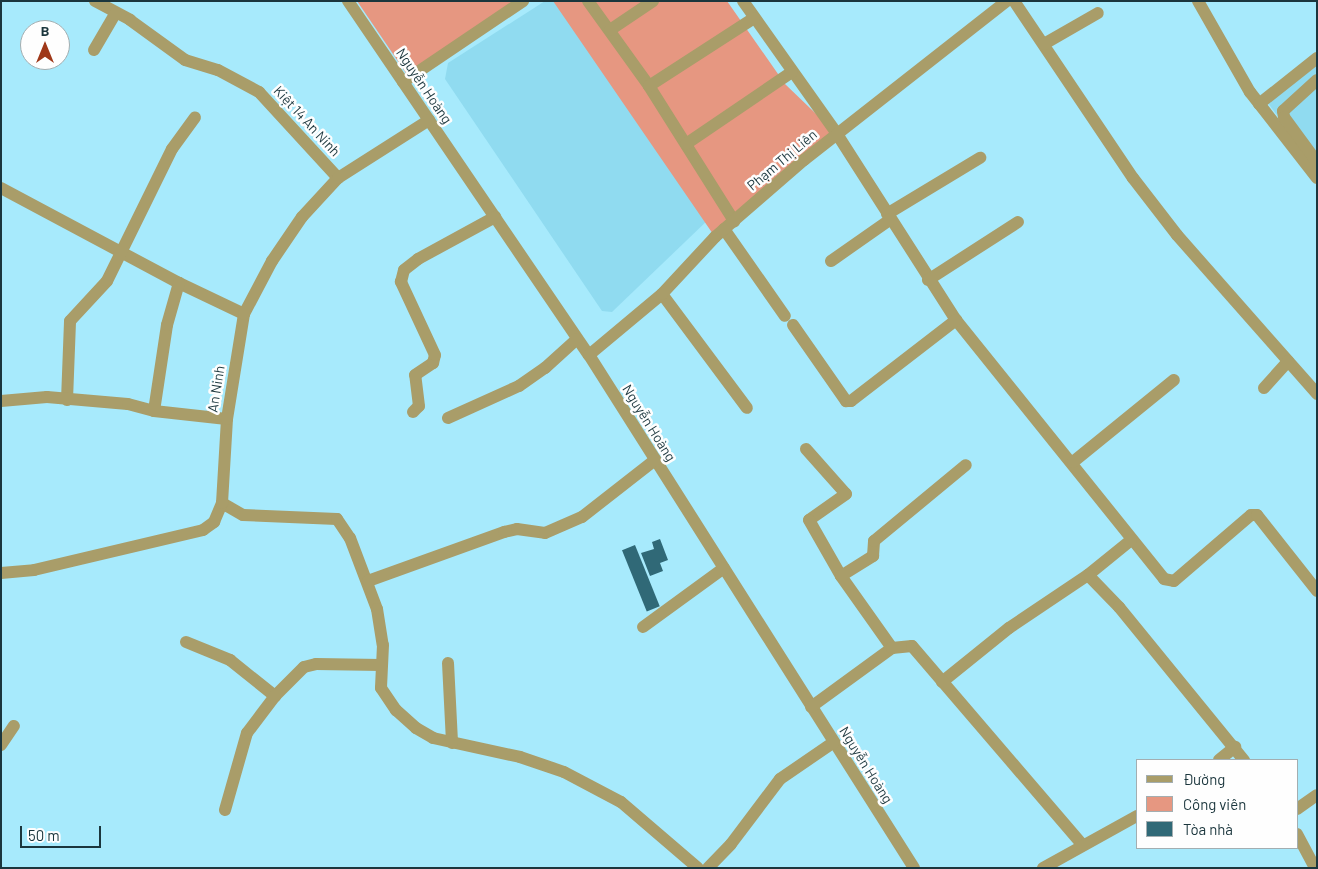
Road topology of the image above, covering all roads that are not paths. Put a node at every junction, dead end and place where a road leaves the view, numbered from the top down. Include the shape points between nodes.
1 (95, 1) edge
2 (348, 1) edge
3 (523, 1) edge
4 (588, 1) edge
5 (653, 1) edge
6 (743, 1) edge
7 (1007, 1) edge
8 (1014, 1) edge
9 (1198, 1) edge
10 (1098, 12) dead end
11 (115, 14) junction
12 (754, 18) junction
13 (610, 30) junction
14 (1044, 44) junction
15 (94, 50) dead end
16 (1317, 58) edge
17 (792, 72) junction
18 (1317, 80) edge
19 (403, 82) junction
20 (649, 86) junction
21 (1260, 104) junction
22 (195, 117) dead end
23 (429, 120) junction
24 (837, 134) junction
25 (686, 144) junction
26 (980, 158) dead end
27 (1317, 162) edge
28 (338, 178) junction
29 (1317, 178) edge
30 (1, 188) edge
31 (495, 217) junction
32 (889, 217) junction
33 (734, 220) junction
34 (1018, 222) dead end
35 (724, 229) junction
36 (120, 252) junction
37 (831, 261) dead end
38 (928, 280) junction
39 (179, 283) junction
40 (662, 294) junction
41 (244, 314) junction
42 (956, 320) junction
43 (577, 339) junction
44 (589, 355) junction
45 (1288, 361) junction
46 (1174, 380) dead end
47 (1264, 388) dead end
48 (1317, 394) edge
49 (67, 400) junction
50 (1, 401) edge
51 (747, 408) dead end
52 (154, 411) junction
53 (413, 412) dead end
54 (448, 418) dead end
55 (227, 419) junction
56 (806, 449) dead end
57 (655, 460) junction
58 (1073, 462) junction
59 (966, 465) dead end
60 (222, 503) junction
61 (1131, 540) junction
62 (724, 568) junction
63 (1, 573) edge
64 (1088, 574) junction
65 (841, 576) junction
66 (368, 581) junction
67 (1317, 591) edge
68 (643, 627) dead end
69 (186, 642) dead end
70 (892, 648) junction
71 (448, 663) dead end
72 (381, 665) junction
73 (942, 682) junction
74 (275, 696) junction
75 (812, 706) junction
76 (14, 726) dead end
77 (834, 742) junction
78 (452, 743) junction
79 (1, 745) edge
80 (1234, 747) junction
81 (1220, 759) edge
82 (1243, 759) edge
83 (1317, 795) edge
84 (1298, 808) edge
85 (225, 810) dead end
86 (1136, 817) edge
87 (1298, 836) edge
88 (1082, 844) junction
89 (698, 868) edge
90 (708, 868) edge
91 (914, 868) edge
92 (1043, 868) edge
93 (1314, 868) edge

1 - 11 street, Kiệt 14 An Ninh
2 - 19 street, Nguyễn Hoàng
3 - 19 street
4 - 13 street
5 - 13 street
6 - 12 street
7 - 24 street, Phạm Thị Liên
8 - 14 street
9 - 21 street
10 - 14 street
11 - 15 street
11 - 28 street, Kiệt 14 An Ninh via 130,20 186,60 218,70 254,89 288,121
12 - 17 street
12 - 20 street
13 - 20 street
14 - 45 street via 1155,206
16 - 21 street
17 - 24 street
17 - 25 street
18 - 27 street via 1283,111
19 - 23 street, Nguyễn Hoàng
20 - 25 street
21 - 29 street
22 - 36 street via 172,149
23 - 28 street, An Ninh
23 - 31 street, Nguyễn Hoàng
24 - 32 street
24 - 33 street, Phạm Thị Liên
25 - 33 street
26 - 32 street
28 - 41 street, An Ninh via 283,243
30 - 36 street
31 - 43 street, Nguyễn Hoàng
31 - 53 street via 404,270 401,282 435,355 433,363 415,375 419,406
32 - 37 street
32 - 38 street
33 - 35 street, Phạm Thị Liên
34 - 38 street
35 - 40 street, Phạm Thị Liên
35 - 42 street via 846,401 852,401
36 - 39 street
36 - 49 street via 106,281 70,321
38 - 42 street
39 - 41 street
39 - 52 street via 167,326
40 - 44 street, Phạm Thị Liên
40 - 51 street
41 - 55 street, An Ninh
42 - 58 street
43 - 44 street, Nguyễn Hoàng
43 - 54 street via 519,386
44 - 57 street, Nguyễn Hoàng
45 - 47 street
45 - 48 street
46 - 58 street
49 - 50 street via 46,397
49 - 52 street via 128,404
52 - 55 street
55 - 60 street, An Ninh
56 - 65 street via 846,494 809,520
57 - 62 street, Nguyễn Hoàng
57 - 66 street via 582,517 545,533 517,529 504,532
58 - 61 street
59 - 65 street via 874,541 873,556
60 - 63 street, An Ninh via 214,522 203,530 34,570
60 - 66 street via 243,515 337,519 350,538
61 - 64 street
61 - 67 street via 1164,579 1174,581 1251,515 1257,515
62 - 68 street
62 - 75 street, Nguyễn Hoàng
64 - 73 street via 1009,628
64 - 80 street
65 - 70 street
66 - 72 street via 377,608 383,645
69 - 74 street via 230,660
70 - 73 street via 912,646
70 - 75 street
71 - 78 street
72 - 74 street via 308,665
72 - 78 street via 381,688 396,710 433,738
73 - 88 street
74 - 85 street via 246,733
75 - 77 street, Nguyễn Hoàng
76 - 79 street
77 - 90 street via 780,779 731,844
77 - 91 street, Nguyễn Hoàng
78 - 89 street via 520,757 564,772 621,802
80 - 81 street
80 - 82 street
83 - 84 street
86 - 88 street
87 - 93 street
88 - 92 street

